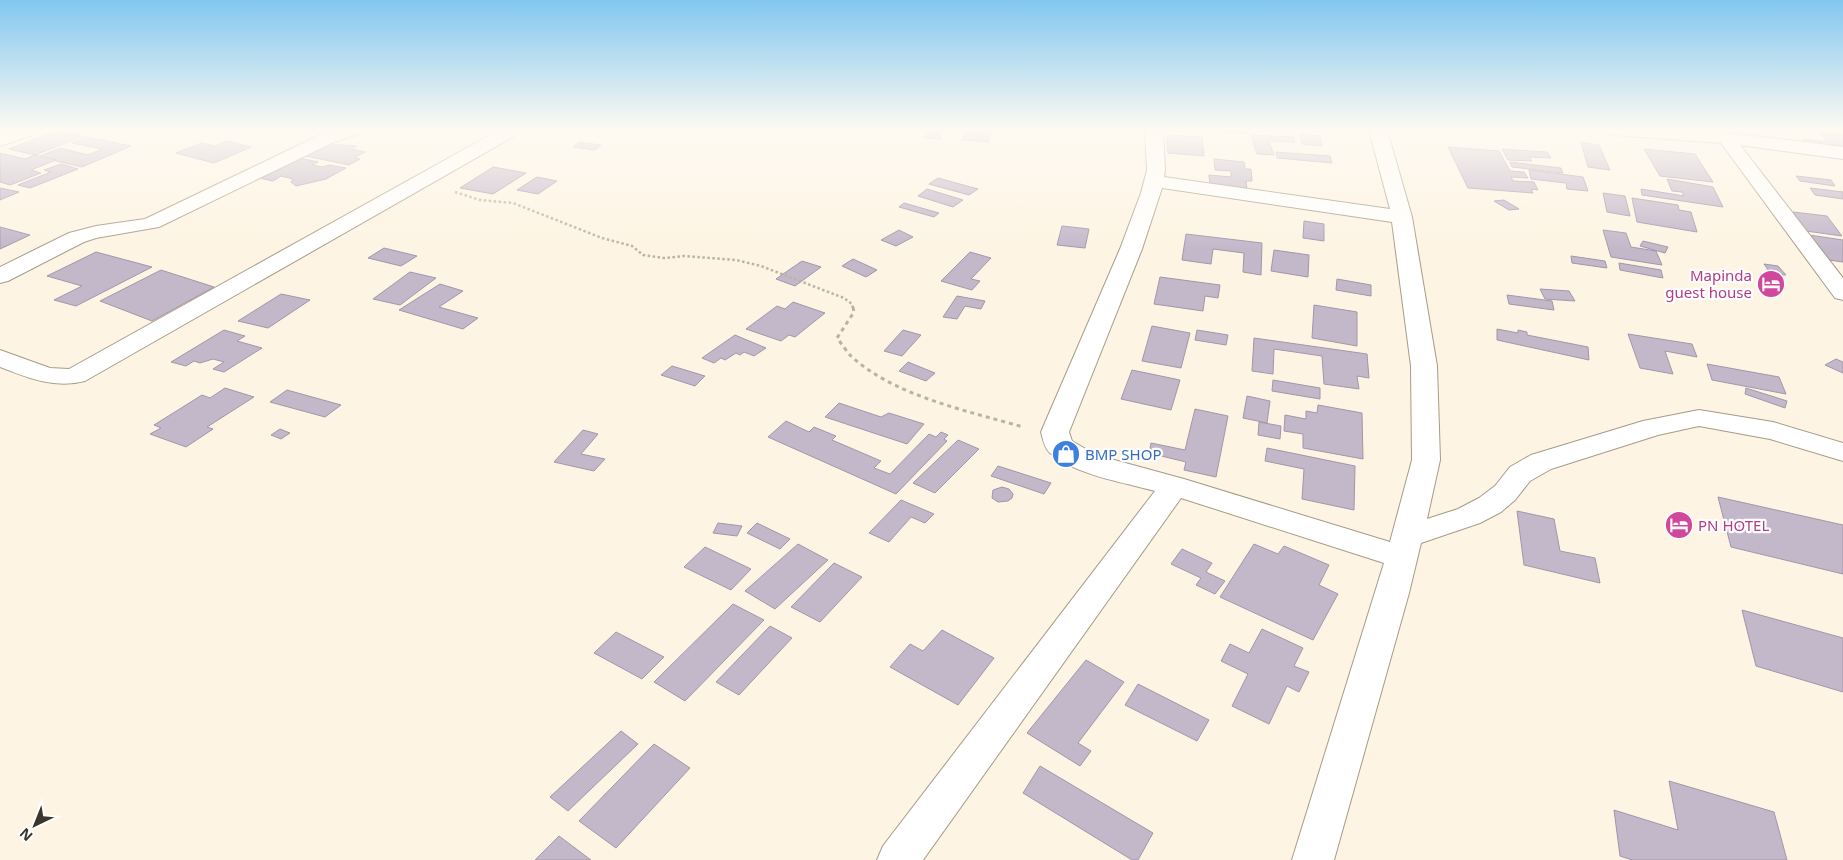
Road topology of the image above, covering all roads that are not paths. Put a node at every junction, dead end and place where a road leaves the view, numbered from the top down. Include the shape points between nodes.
1 (261, 170) edge
2 (440, 170) edge
3 (1155, 170) edge
4 (1389, 170) edge
5 (1756, 170) edge
6 (1155, 181) junction
7 (1402, 217) junction
8 (0, 276) edge
9 (1843, 293) edge
10 (0, 358) edge
11 (1843, 452) edge
12 (1174, 486) junction
13 (1404, 547) junction
14 (898, 860) edge
15 (1313, 860) edge

1 - 8 street via 152,223 88,234
2 - 10 street via 76,376 56,378
3 - 6 street
4 - 7 street
5 - 9 street
6 - 7 street
6 - 12 street via 1131,249 1055,432 1059,446 1086,462
7 - 13 street via 1424,366 1426,460
11 - 13 street via 1773,431 1699,418 1653,427 1541,462 1520,474 1490,505
12 - 13 street
12 - 14 street
13 - 15 street

